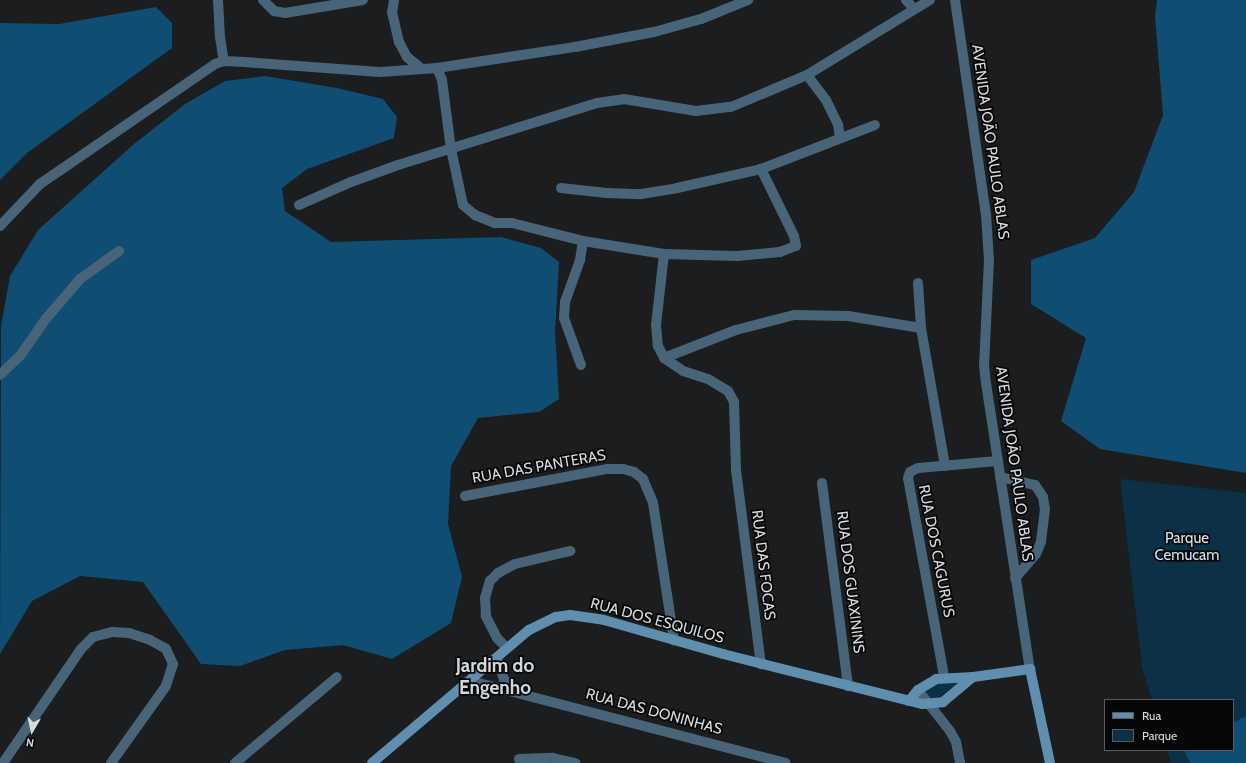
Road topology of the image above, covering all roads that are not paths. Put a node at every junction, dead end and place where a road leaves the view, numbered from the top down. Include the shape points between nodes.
1 (218, 0) edge
2 (263, 0) edge
3 (363, 0) edge
4 (394, 0) edge
5 (748, 0) edge
6 (906, 0) edge
7 (930, 0) edge
8 (955, 0) edge
9 (914, 9) junction
10 (224, 61) junction
11 (437, 68) junction
12 (422, 69) junction
13 (807, 75) junction
14 (875, 125) dead end
15 (840, 137) junction
16 (451, 149) junction
17 (761, 169) junction
18 (562, 188) dead end
19 (300, 205) dead end
20 (0, 226) edge
21 (583, 242) junction
22 (119, 251) dead end
23 (664, 254) junction
24 (918, 283) dead end
25 (921, 328) junction
26 (664, 358) junction
27 (581, 365) dead end
28 (0, 375) edge
29 (998, 461) junction
30 (945, 466) junction
31 (1000, 477) junction
32 (822, 483) dead end
33 (465, 496) dead end
34 (570, 551) dead end
35 (1015, 578) junction
36 (674, 640) junction
37 (507, 648) junction
38 (497, 658) junction
39 (761, 664) junction
40 (1030, 669) junction
41 (944, 676) junction
42 (337, 677) dead end
43 (973, 677) junction
44 (471, 681) junction
45 (848, 686) junction
46 (514, 690) junction
47 (918, 690) junction
48 (909, 701) junction
49 (928, 705) junction
50 (519, 759) dead end
51 (3, 763) edge
52 (111, 763) edge
53 (235, 763) edge
54 (372, 763) edge
55 (575, 763) edge
56 (786, 763) edge
57 (960, 763) edge
58 (1050, 763) edge

1 - 10 street
2 - 3 street via 274,11 285,13
4 - 12 street via 392,12 399,42 407,57
5 - 11 street via 701,19 654,32
6 - 9 street
7 - 9 street
8 - 29 street, AVENIDA JOÃO PAULO ABLAS via 986,214 989,295 984,365
9 - 13 street
10 - 12 street via 365,72
10 - 20 street via 214,64 158,101 40,184
11 - 12 street
11 - 16 street via 442,80
13 - 15 street via 826,100 838,125
13 - 16 street via 758,98 730,107 696,111 624,100 597,103
14 - 15 street
15 - 17 street
16 - 19 street via 350,182
16 - 21 street via 463,206 474,216 495,223 526,226
17 - 18 street via 641,194
17 - 23 street via 788,220 796,246 760,256
21 - 23 street
21 - 27 street via 580,260 565,302 564,318
22 - 28 street via 80,278 45,320 20,356
23 - 26 street via 656,325 658,346
24 - 25 street
25 - 26 street via 848,316 794,315 736,330
25 - 30 street
26 - 39 street, RUA DAS FOCAS via 682,371 708,379 728,390 734,402 736,470
29 - 30 street, RUA DOS CAGURUS
29 - 31 street, AVENIDA JOÃO PAULO ABLAS
30 - 41 street, RUA DOS CAGURUS via 914,470 909,474 908,482
31 - 35 street, AVENIDA JOÃO PAULO ABLAS
31 - 35 street via 1035,485 1043,497 1045,509 1045,526 1036,554
32 - 45 street, RUA DOS GUAXININS
33 - 36 street, RUA DAS PANTERAS via 607,469 634,472 643,480 653,503
34 - 37 street via 515,564 498,573 490,581 485,598 486,616 497,638
35 - 40 street, AVENIDA JOÃO PAULO ABLAS
36 - 37 street, RUA DOS ESQUILOS via 604,620 570,615 544,622
36 - 39 street, RUA DOS ESQUILOS
37 - 38 street, RUA DOS ESQUILOS
38 - 44 street, RUA DOS ESQUILOS
38 - 46 street via 504,679
39 - 45 street, RUA DOS ESQUILOS
40 - 43 street
40 - 58 street, AVENIDA JOÃO PAULO ABLAS
41 - 43 street
41 - 47 street
42 - 53 street
43 - 49 street, RUA DOS ESQUILOS via 943,702
44 - 46 street, RUA DAS DONINHAS
44 - 54 street, RUA DOS ESQUILOS
45 - 48 street, RUA DOS ESQUILOS
46 - 56 street, RUA DAS DONINHAS
47 - 48 street
47 - 49 street
48 - 49 street, RUA DOS ESQUILOS
49 - 57 street via 950,731 956,742
50 - 55 street via 553,758
51 - 52 street via 81,649 93,637 112,632 129,633 166,649 174,664 166,686

